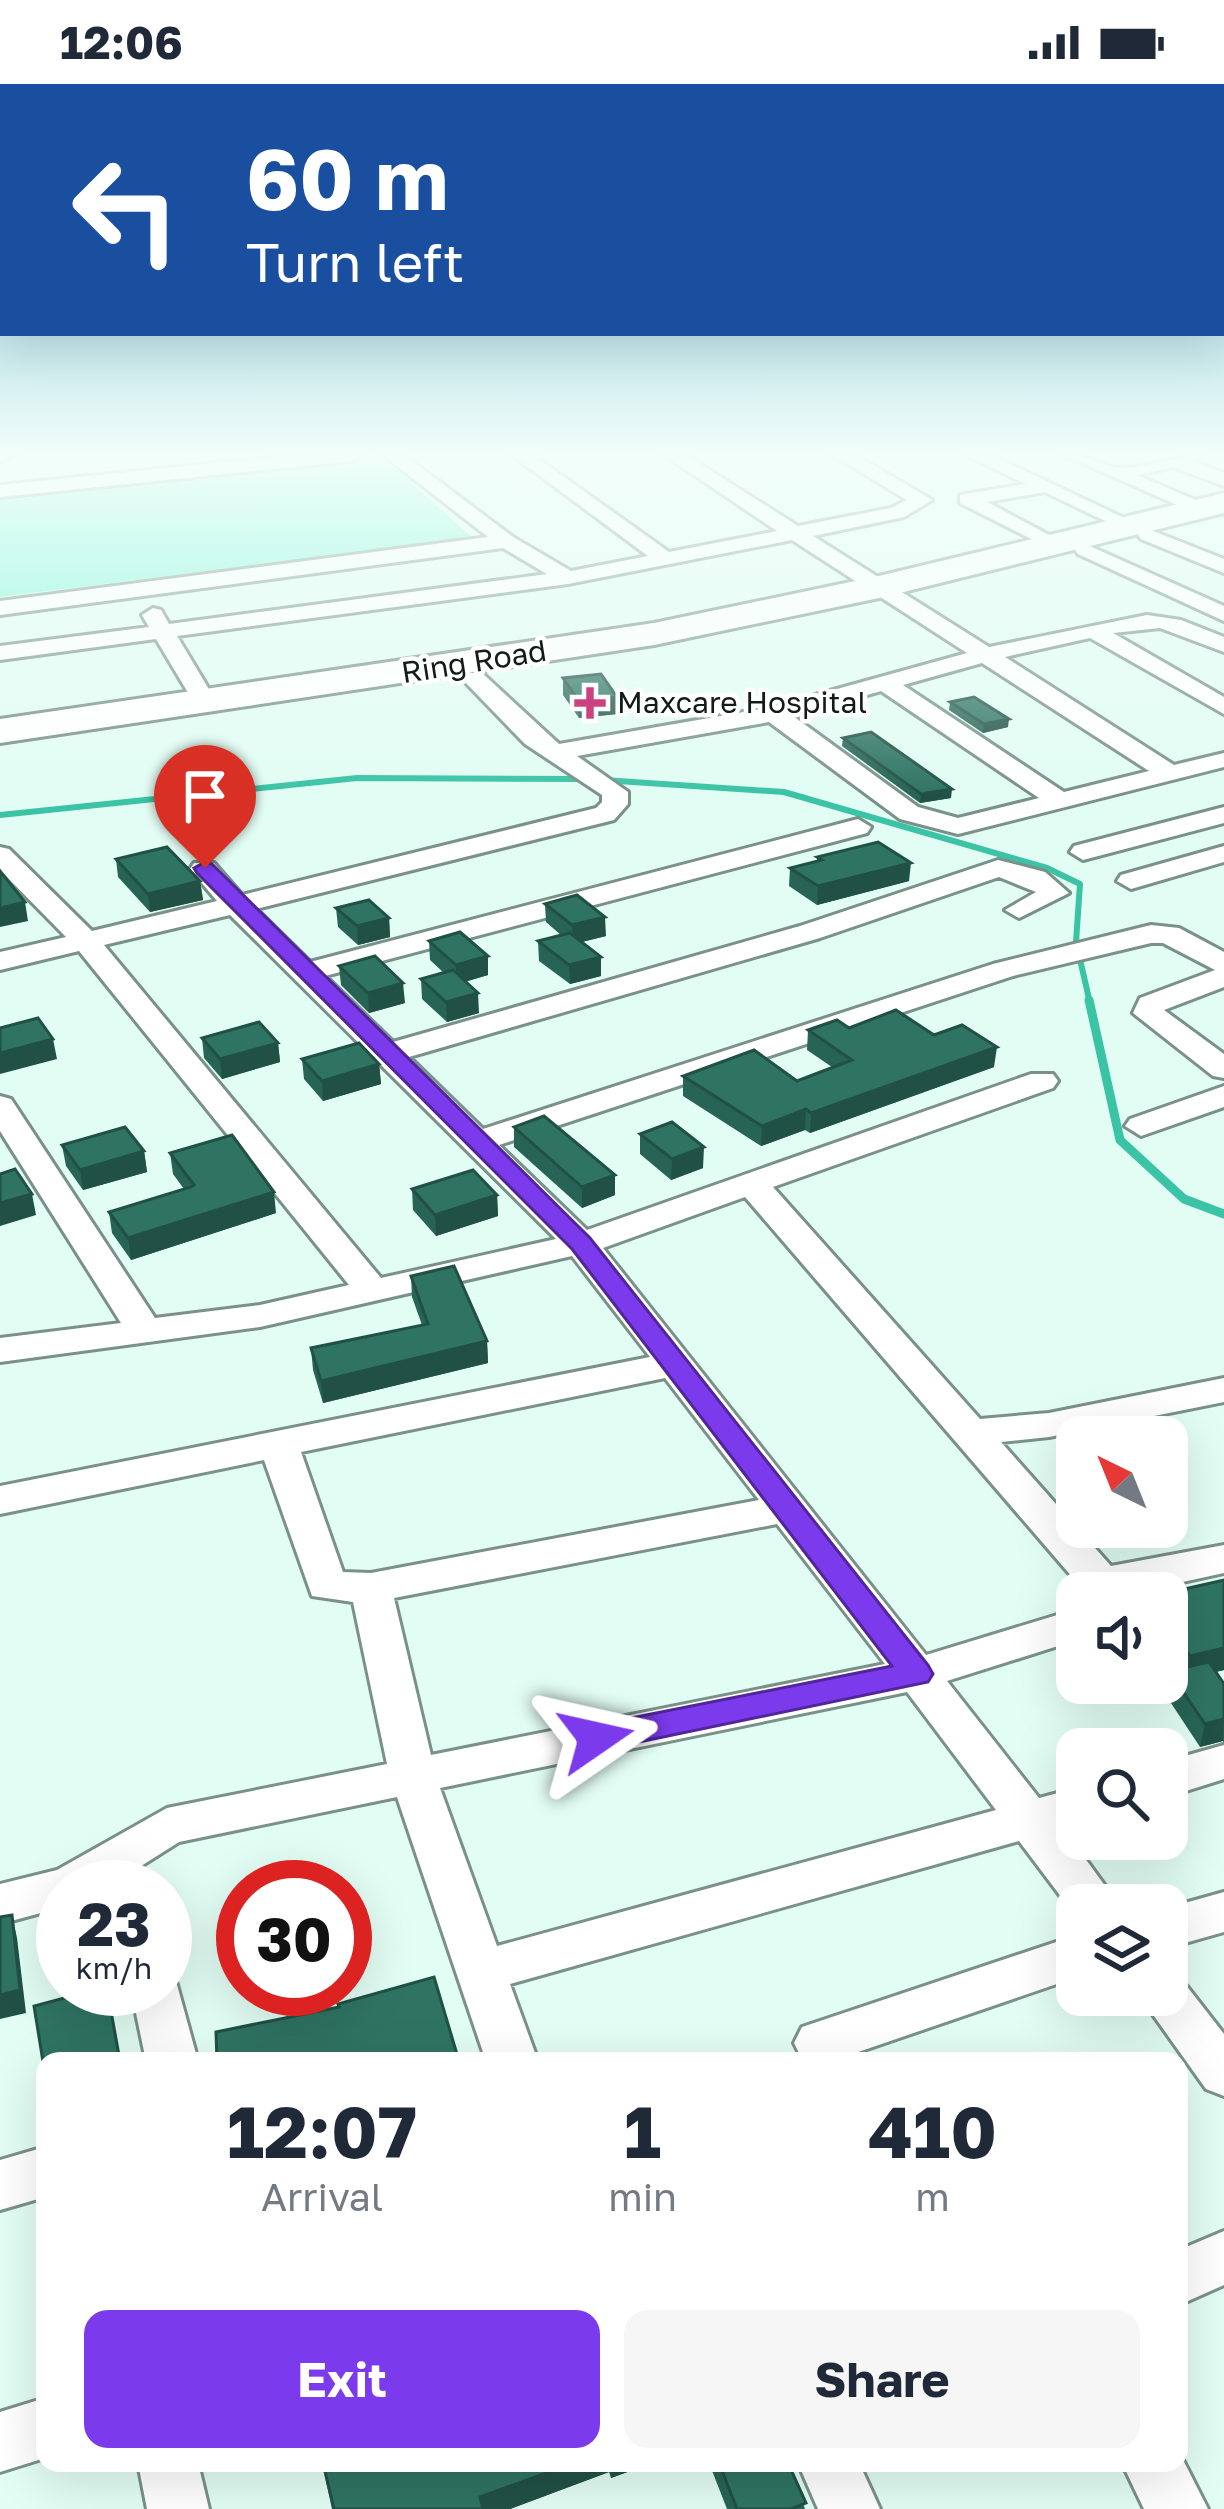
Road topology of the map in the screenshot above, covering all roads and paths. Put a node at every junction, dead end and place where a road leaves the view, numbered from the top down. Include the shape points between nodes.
1 (307, 568) edge
2 (552, 568) edge
3 (615, 568) edge
4 (851, 568) edge
5 (983, 568) edge
6 (1119, 568) edge
7 (568, 578) junction
8 (139, 591) junction
9 (888, 591) junction
10 (0, 608) edge
11 (1224, 614) edge
12 (1094, 631) junction
13 (163, 632) junction
14 (1224, 646) edge
15 (0, 653) edge
16 (988, 654) junction
17 (474, 678) junction
18 (884, 683) junction
19 (204, 700) junction
20 (1224, 707) edge
21 (774, 714) junction
22 (0, 731) edge
23 (0, 743) edge
24 (556, 752) junction
25 (1224, 760) edge
26 (1170, 773) junction
27 (1061, 801) junction
28 (1224, 815) edge
29 (858, 826) dead end
30 (1083, 852) dead end
31 (1224, 854) edge
32 (0, 855) edge
33 (205, 868) dead end
34 (1131, 881) dead end
35 (236, 905) junction
36 (1019, 910) dead end
37 (85, 940) junction
38 (0, 961) edge
39 (1224, 964) edge
40 (304, 972) junction
41 (1224, 977) edge
42 (387, 1054) junction
43 (1224, 1069) edge
44 (1042, 1081) dead end
45 (1224, 1096) edge
46 (0, 1106) edge
47 (1141, 1126) dead end
48 (477, 1142) junction
49 (752, 1184) junction
50 (581, 1244) junction
51 (373, 1291) junction
52 (146, 1331) junction
53 (0, 1350) edge
54 (675, 1364) junction
55 (1224, 1390) edge
56 (970, 1432) junction
57 (279, 1446) junction
58 (1, 1499) edge
59 (787, 1508) junction
60 (1224, 1558) edge
61 (1092, 1572) edge
62 (1169, 1572) edge
63 (371, 1588) junction
64 (1056, 1631) edge
65 (916, 1674) junction
66 (1224, 1762) edge
67 (1188, 1773) edge
68 (412, 1774) junction
69 (1056, 1813) edge
70 (1030, 1821) junction
71 (138, 1860) edge
72 (1079, 1884) edge
73 (36, 1895) edge
74 (0, 1904) edge
75 (1224, 1912) edge
76 (1188, 1922) edge
77 (1056, 1963) edge
78 (481, 1971) junction
79 (162, 2016) edge
80 (1180, 2016) edge
81 (820, 2043) dead end
82 (170, 2052) edge
83 (509, 2052) edge
84 (1224, 2073) edge
85 (36, 2175) edge
86 (0, 2185) edge
87 (1224, 2257) edge
88 (1188, 2274) edge
89 (36, 2431) edge
90 (0, 2442) edge
91 (170, 2472) edge
92 (832, 2472) edge
93 (1157, 2472) edge
94 (178, 2509) edge
95 (849, 2509) edge
96 (1178, 2509) edge

1 - 8 street
2 - 7 street
3 - 7 street
4 - 9 street
5 - 9 highway, Ring Road
6 - 11 street
7 - 13 street
8 - 10 street
8 - 13 street
9 - 16 street
9 - 17 highway, Ring Road via 682,644
9 - 19 highway, Ring Road
12 - 14 street via 1149,618
12 - 16 street
12 - 20 street
13 - 15 street
13 - 19 street
16 - 18 street
16 - 26 street
17 - 23 highway, Ring Road
17 - 24 street
18 - 21 street
18 - 27 street
19 - 22 highway, Ring Road
21 - 24 street
21 - 27 street via 909,813 958,826
24 - 35 street via 615,792 605,814
25 - 26 street
26 - 27 street
28 - 30 street
29 - 40 street
31 - 34 street
32 - 37 street
33 - 35 street
35 - 37 street
35 - 40 street
36 - 42 street via 1055,893 998,868 809,932
37 - 38 street
37 - 51 street
39 - 48 street via 1161,933 1057,957
40 - 42 street
41 - 43 street via 1151,1004 1148,1013
42 - 48 street
44 - 49 street
45 - 47 street
46 - 52 street
48 - 50 street
49 - 50 street
49 - 56 street
50 - 51 street
50 - 54 street
51 - 52 street
52 - 53 street
54 - 57 street
54 - 59 street
55 - 56 street
56 - 61 street
57 - 58 street
57 - 63 street via 327,1586
59 - 63 street
59 - 65 street
60 - 62 street
63 - 68 street
64 - 65 street
65 - 68 street
65 - 70 street
66 - 67 street
68 - 71 street via 166,1826
68 - 78 street
69 - 70 street
70 - 72 street
70 - 78 street
73 - 74 street
75 - 76 street
77 - 81 street
78 - 83 street
79 - 82 street
80 - 84 street
85 - 86 street
87 - 88 street
89 - 90 street
91 - 94 street
92 - 95 street
93 - 96 street

